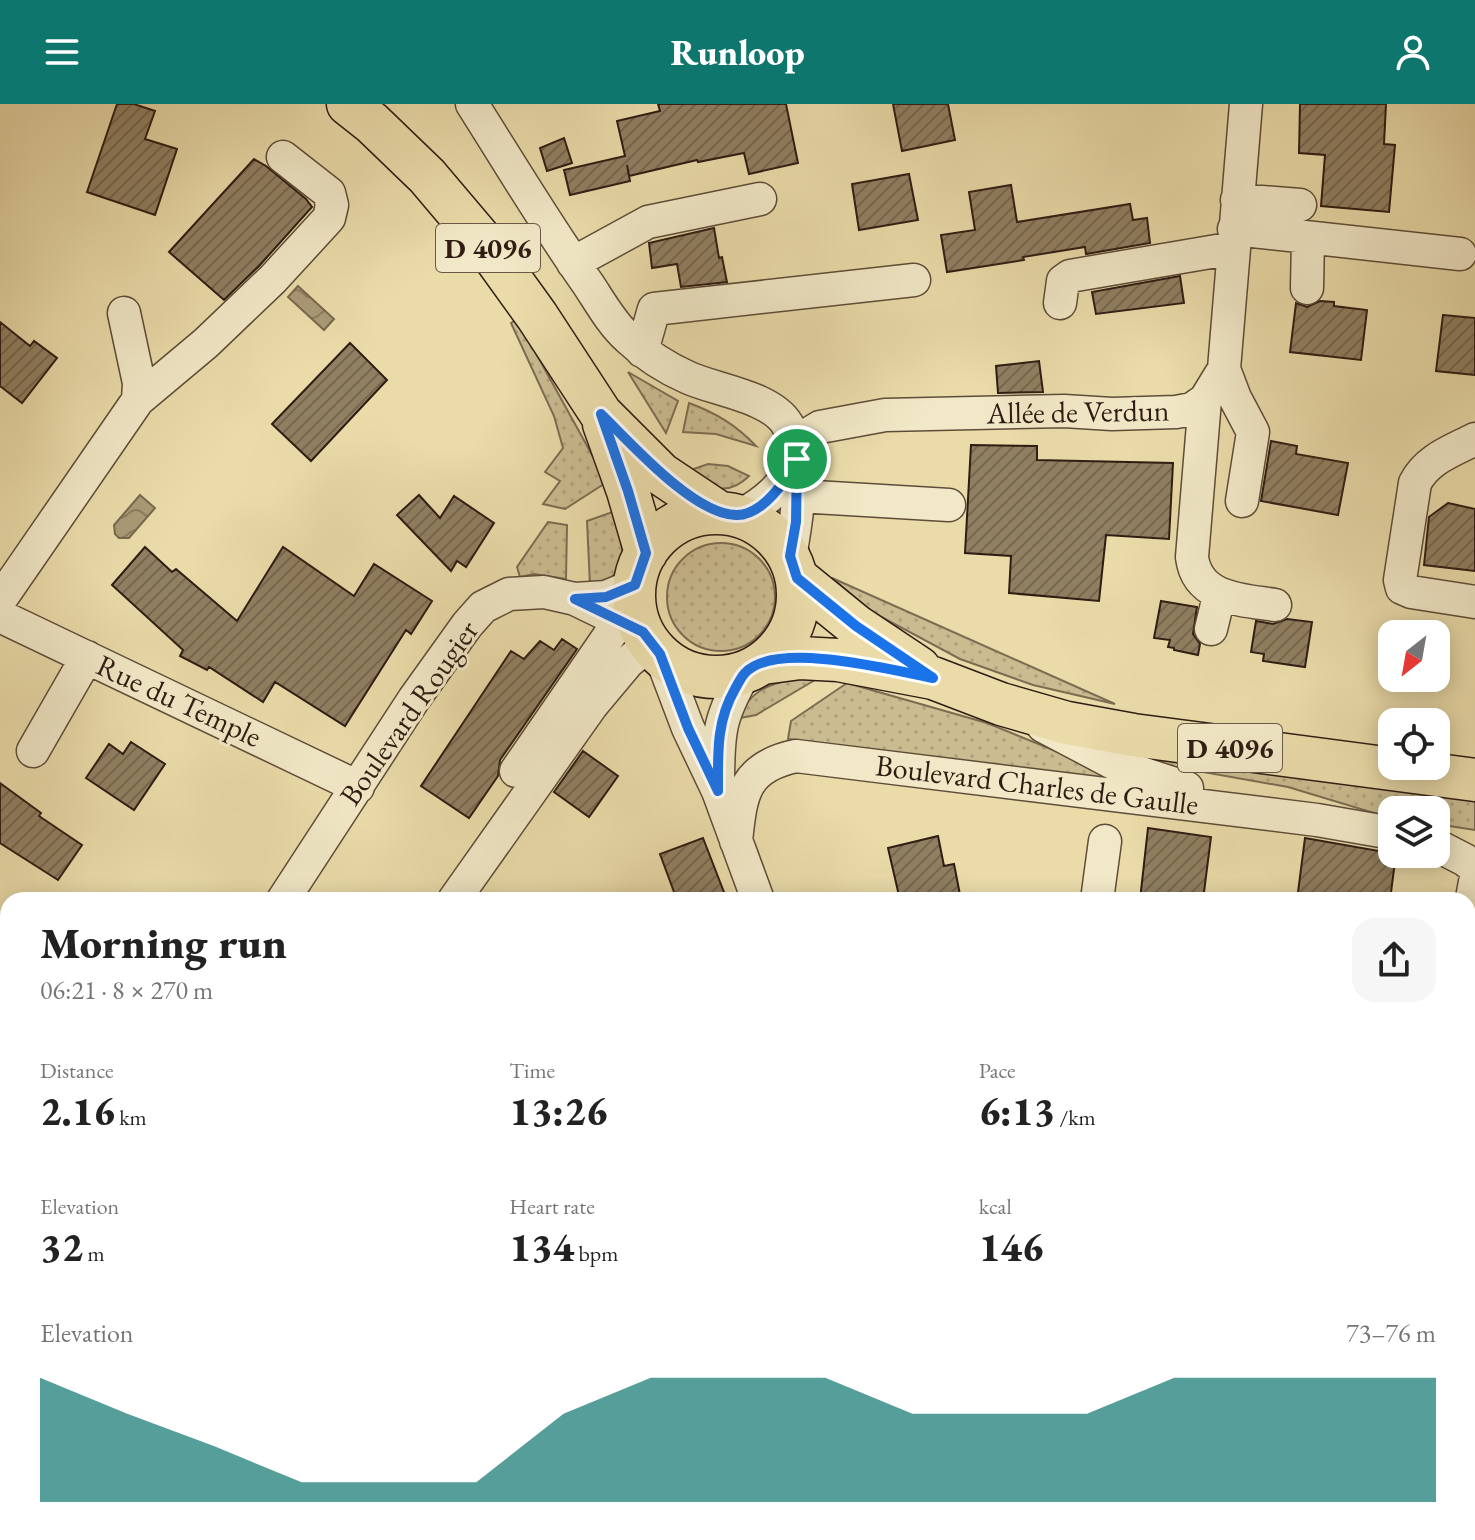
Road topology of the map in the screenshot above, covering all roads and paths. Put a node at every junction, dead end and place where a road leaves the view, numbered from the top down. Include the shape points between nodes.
1 (348, 104) edge
2 (472, 104) edge
3 (1246, 104) edge
4 (283, 157) dead end
5 (760, 199) dead end
6 (1300, 205) dead end
7 (1235, 226) junction
8 (1308, 238) junction
9 (1460, 254) dead end
10 (573, 263) junction
11 (914, 280) dead end
12 (1307, 288) dead end
13 (1060, 303) dead end
14 (124, 313) dead end
15 (642, 351) junction
16 (1224, 369) junction
17 (138, 400) junction
18 (1205, 400) junction
19 (601, 414) junction
20 (1475, 439) edge
21 (796, 450) junction
22 (798, 496) junction
23 (1242, 501) dead end
24 (949, 505) dead end
25 (729, 514) junction
26 (793, 567) junction
27 (1219, 596) junction
28 (0, 600) edge
29 (1475, 602) edge
30 (1275, 605) dead end
31 (642, 614) junction
32 (0, 616) edge
33 (1211, 629) dead end
34 (87, 657) junction
35 (754, 667) junction
36 (933, 678) junction
37 (1001, 704) junction
38 (33, 751) dead end
39 (516, 771) dead end
40 (1475, 780) edge
41 (358, 787) junction
42 (718, 791) junction
43 (1317, 820) junction
44 (1378, 831) edge
45 (736, 841) junction
46 (1105, 841) dead end
47 (1450, 843) edge
48 (1475, 846) edge
49 (1450, 851) edge
50 (1475, 868) edge
51 (288, 892) edge
52 (460, 892) edge
53 (755, 892) edge
54 (1098, 892) edge

1 - 19 main road, D 4096 via 427,176 488,248
2 - 10 street
3 - 7 street, Allée de Verdun
4 - 17 street via 329,193 329,218 206,343
5 - 10 street via 648,222
6 - 7 street
7 - 8 street
7 - 13 street via 1070,276 1063,281
7 - 16 street, Allée de Verdun
8 - 9 street
8 - 12 street
10 - 15 street via 623,335
11 - 15 street via 654,309
14 - 17 street
15 - 21 street via 690,379 760,403 782,417
16 - 18 street, Allée de Verdun
16 - 23 street via 1253,432
17 - 28 street
18 - 21 street, Allée de Verdun via 1176,412 885,415 820,427
18 - 27 street via 1192,557 1193,570
19 - 25 main road, D 4096 via 661,474
19 - 31 main road, D 4096 via 628,491
20 - 29 street via 1422,469 1415,483 1400,580 1411,592
21 - 22 street
21 - 25 street via 775,493 763,503
22 - 24 street
22 - 26 street
25 - 26 main road via 760,525 777,539
25 - 31 main road via 697,515 659,536
26 - 35 main road via 798,602 793,625 781,646
26 - 36 main road, D 4096 via 856,626
27 - 30 street
27 - 33 street
31 - 35 main road via 679,667 723,676
31 - 39 street
31 - 41 street, Boulevard Rougier via 606,597 575,599 526,591 483,607 414,699
31 - 42 street
31 - 52 street via 628,662
32 - 34 street, Rue du Temple
34 - 38 street
34 - 41 street, Rue du Temple
35 - 36 main road, D 4096 via 800,658 838,660
35 - 42 street via 729,700 719,732
36 - 37 main road, D 4096
37 - 40 main road, D 4096 via 1133,735
37 - 43 street via 1132,771
41 - 51 street, Boulevard Rougier
42 - 45 street
43 - 44 street, Boulevard Charles de Gaulle
43 - 45 street, Boulevard Charles de Gaulle via 796,756 764,768 746,785
45 - 53 street
46 - 54 street
47 - 48 street
49 - 50 street

